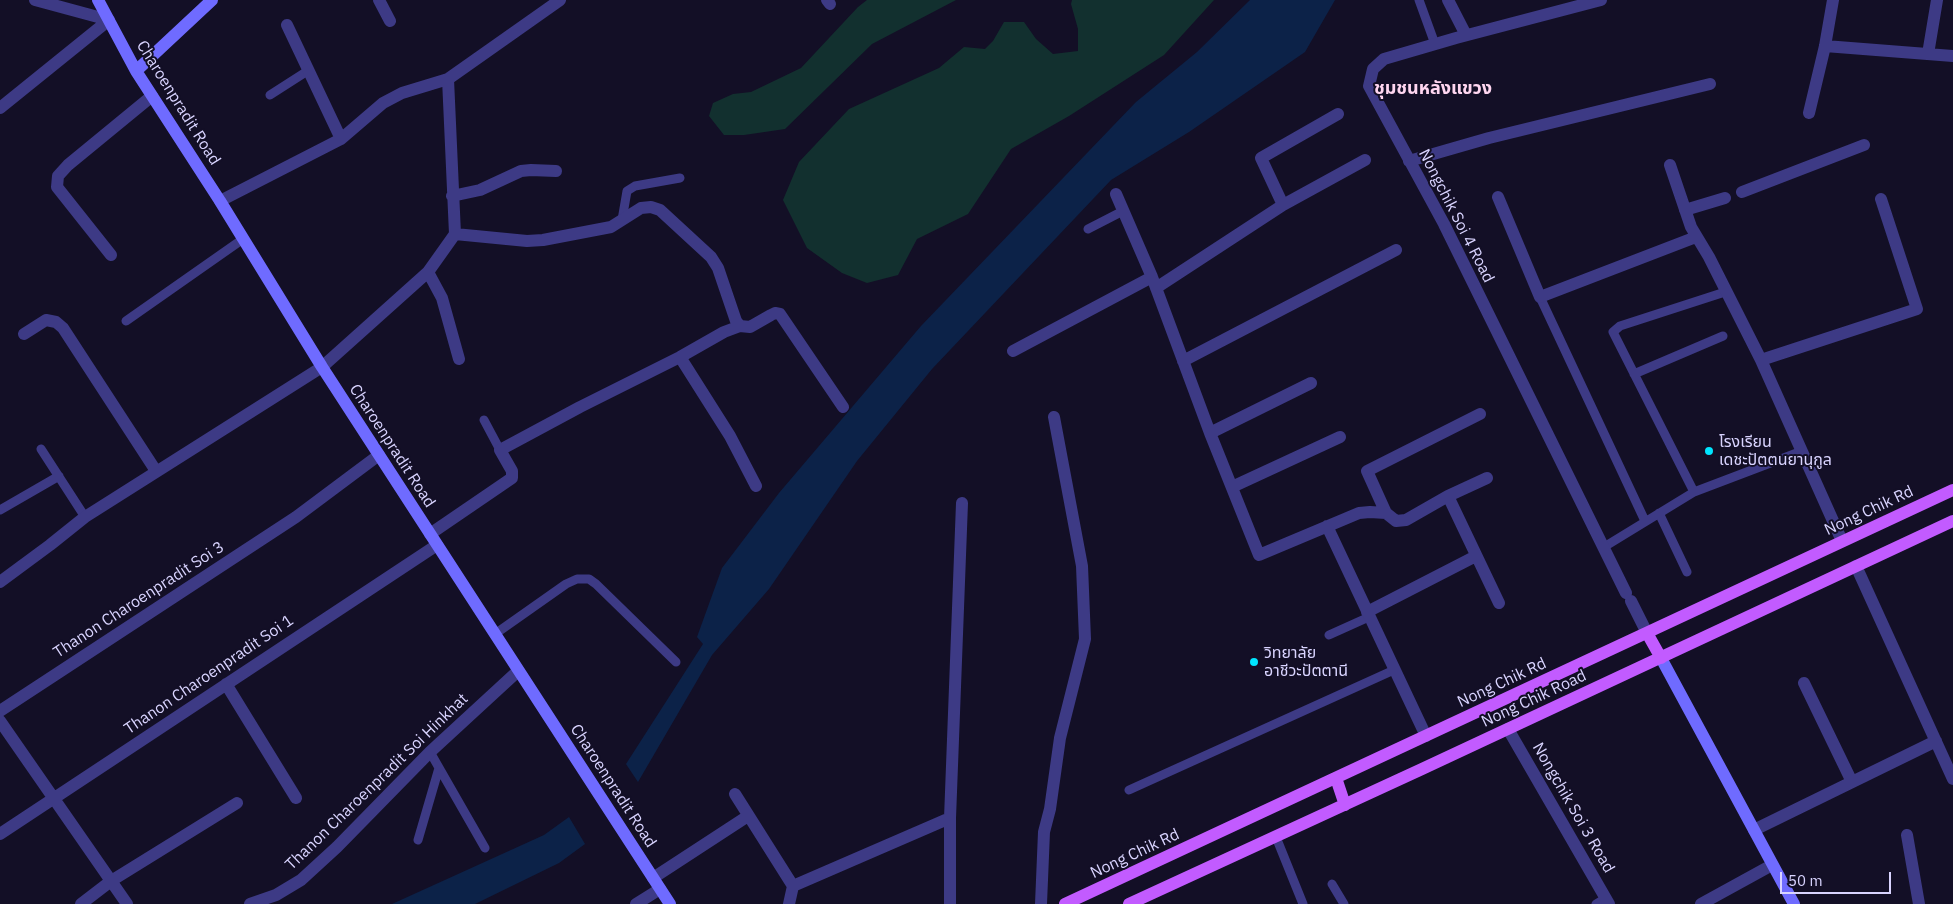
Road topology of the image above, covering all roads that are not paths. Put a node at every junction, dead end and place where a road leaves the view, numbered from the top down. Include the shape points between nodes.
1 (35, 0) edge
2 (98, 0) edge
3 (212, 0) edge
4 (379, 0) edge
5 (558, 0) edge
6 (1419, 0) edge
7 (1448, 0) edge
8 (1602, 0) edge
9 (1833, 0) edge
10 (1937, 0) edge
11 (109, 20) junction
12 (390, 21) dead end
13 (287, 25) dead end
14 (1466, 35) junction
15 (1434, 44) junction
16 (1825, 46) junction
17 (1928, 54) junction
18 (1953, 56) edge
19 (309, 70) junction
20 (136, 71) junction
21 (448, 79) junction
22 (1710, 84) dead end
23 (270, 95) dead end
24 (152, 96) junction
25 (0, 108) edge
26 (1809, 113) dead end
27 (1338, 114) dead end
28 (341, 139) junction
29 (1864, 145) dead end
30 (1365, 160) dead end
31 (1409, 160) junction
32 (1670, 166) dead end
33 (556, 171) dead end
34 (680, 178) dead end
35 (1742, 192) dead end
36 (1116, 194) dead end
37 (452, 196) junction
38 (1498, 197) dead end
39 (1725, 198) dead end
40 (1882, 199) dead end
41 (220, 201) junction
42 (1283, 205) junction
43 (1685, 210) junction
44 (1123, 211) junction
45 (622, 220) junction
46 (1088, 230) dead end
47 (455, 234) junction
48 (1696, 237) junction
49 (243, 239) junction
50 (1396, 250) dead end
51 (111, 256) dead end
52 (428, 272) junction
53 (1154, 282) junction
54 (1725, 292) junction
55 (1540, 297) junction
56 (126, 322) dead end
57 (740, 326) junction
58 (24, 334) dead end
59 (1723, 336) dead end
60 (1014, 351) dead end
61 (680, 357) junction
62 (458, 358) dead end
63 (1183, 360) junction
64 (1761, 360) junction
65 (322, 368) junction
66 (1634, 374) junction
67 (1311, 383) dead end
68 (843, 407) dead end
69 (1480, 414) dead end
70 (1054, 417) dead end
71 (484, 420) dead end
72 (1210, 433) junction
73 (1340, 437) dead end
74 (41, 449) dead end
75 (500, 450) junction
76 (1802, 451) junction
77 (379, 456) junction
78 (156, 471) junction
79 (59, 476) junction
80 (1487, 478) dead end
81 (756, 486) dead end
82 (1232, 487) junction
83 (1953, 490) edge
84 (1694, 492) junction
85 (1448, 496) junction
86 (962, 503) dead end
87 (0, 510) edge
88 (1386, 513) junction
89 (1659, 513) junction
90 (86, 517) junction
91 (1953, 521) edge
92 (1645, 522) junction
93 (1326, 526) junction
94 (430, 534) junction
95 (1842, 542) junction
96 (437, 545) junction
97 (1604, 547) junction
98 (1476, 556) junction
99 (1856, 566) junction
100 (1687, 572) dead end
101 (0, 582) edge
102 (1499, 602) dead end
103 (1368, 615) junction
104 (495, 634) junction
105 (1648, 634) junction
106 (1328, 635) dead end
107 (1661, 658) junction
108 (676, 662) dead end
109 (518, 670) junction
110 (1394, 670) junction
111 (1804, 683) dead end
112 (226, 684) junction
113 (0, 711) edge
114 (0, 721) edge
115 (1508, 729) junction
116 (1426, 736) junction
117 (1936, 742) junction
118 (430, 752) junction
119 (439, 768) junction
120 (1336, 778) junction
121 (1953, 779) edge
122 (1852, 782) junction
123 (1129, 790) dead end
124 (735, 794) dead end
125 (54, 798) junction
126 (296, 798) dead end
127 (237, 803) dead end
128 (1345, 805) junction
129 (748, 816) junction
130 (950, 818) junction
131 (1754, 830) junction
132 (0, 834) edge
133 (1907, 835) dead end
134 (1276, 837) junction
135 (418, 840) dead end
136 (485, 848) dead end
137 (1772, 865) junction
138 (111, 881) junction
139 (656, 883) junction
140 (1332, 884) dead end
141 (793, 886) junction
142 (1718, 900) edge
143 (1604, 902) edge
144 (81, 904) edge
145 (127, 904) edge
146 (250, 904) edge
147 (636, 904) edge
148 (670, 904) edge
149 (789, 904) edge
150 (950, 904) edge
151 (1041, 904) edge
152 (1065, 904) edge
153 (1129, 904) edge
154 (1303, 904) edge
155 (1344, 904) edge
156 (1701, 904) edge
157 (1794, 904) edge
158 (1919, 904) edge

1 - 11 street
2 - 11 main road, Charoenpradit Road
3 - 20 main road
4 - 12 street
5 - 21 street
6 - 15 lane
7 - 14 street
8 - 14 street, Nongchik Soi 4 Road
9 - 16 street
10 - 17 street
11 - 20 main road, Charoenpradit Road
11 - 25 street
13 - 19 street
14 - 15 street, Nongchik Soi 4 Road
15 - 31 street, Nongchik Soi 4 Road via 1384,59 1373,68 1369,86
16 - 17 street
16 - 26 street
17 - 18 street
19 - 23 lane
19 - 28 street
20 - 24 main road, Charoenpradit Road
21 - 28 street via 402,93 383,103
21 - 37 street
22 - 31 street
24 - 41 main road, Charoenpradit Road
24 - 51 street via 58,176 57,188
27 - 42 street via 1261,158
28 - 41 street
29 - 35 street
30 - 42 street
31 - 97 street, Nongchik Soi 4 Road
32 - 43 street
33 - 37 street via 521,171 480,190
34 - 45 lane via 635,186 627,191
36 - 44 street
37 - 47 street
38 - 55 street
39 - 43 street
40 - 64 street via 1917,309
41 - 49 main road, Charoenpradit Road
42 - 53 street
43 - 48 street
44 - 46 lane
44 - 53 street
45 - 47 street via 611,227 543,240
45 - 57 street via 641,208 660,210 711,257
47 - 52 street
48 - 54 street
48 - 55 street
49 - 56 lane
49 - 65 main road, Charoenpradit Road
50 - 63 street
52 - 62 street via 442,298
52 - 65 street
53 - 60 street
53 - 63 street
54 - 64 street
54 - 66 lane via 1620,326 1613,332
55 - 92 lane
57 - 61 street
57 - 68 street via 750,327 771,314 780,314
58 - 78 street via 46,320 63,328
59 - 66 lane
61 - 75 street
61 - 81 street via 730,436
63 - 72 street
64 - 76 street
65 - 77 main road, Charoenpradit Road
65 - 78 street
66 - 84 lane
67 - 72 street
69 - 88 street via 1366,470
70 - 151 street via 1082,566 1085,639 1060,738 1044,832
71 - 75 lane
72 - 82 street
73 - 82 street
74 - 79 lane
75 - 94 street via 512,471 512,478
76 - 84 lane
76 - 95 street
77 - 94 main road, Charoenpradit Road
77 - 113 street, Thanon Charoenpradit Soi 3 via 296,517
78 - 90 street
79 - 87 lane
79 - 90 lane
80 - 85 street
82 - 93 street via 1259,555
83 - 95 main road, Nong Chik Rd
84 - 89 lane
85 - 88 street via 1406,520 1396,521
85 - 98 street
86 - 130 street
88 - 93 street via 1359,513
89 - 92 lane
89 - 100 lane
90 - 101 street
91 - 99 main road, Nong Chik Road
92 - 97 lane
93 - 103 street
94 - 96 main road, Charoenpradit Road
95 - 105 main road, Nong Chik Rd
96 - 104 main road, Charoenpradit Road
96 - 112 street, Thanon Charoenpradit Soi 1
97 - 105 street, Nongchik Soi 4 Road
98 - 102 street
98 - 103 street
99 - 107 main road, Nong Chik Road
99 - 117 street
103 - 106 lane
103 - 110 street
104 - 108 lane via 566,584 588,579
104 - 109 main road, Charoenpradit Road
105 - 107 main road
105 - 116 main road, Nong Chik Rd
107 - 115 main road, Nong Chik Road
107 - 131 main road
109 - 118 street, Thanon Charoenpradit Soi Hinkhat
109 - 139 main road, Charoenpradit Road
110 - 116 street
110 - 123 lane
111 - 122 street
112 - 125 street, Thanon Charoenpradit Soi 1
112 - 126 street
114 - 125 street
115 - 128 main road, Nong Chik Road
115 - 143 street, Nongchik Soi 3 Road
116 - 120 main road, Nong Chik Rd
117 - 121 street
117 - 122 street
118 - 119 lane
118 - 146 street, Thanon Charoenpradit Soi Hinkhat via 301,880 276,895
119 - 135 lane
119 - 136 lane
120 - 128 main road
120 - 152 main road, Nong Chik Rd
122 - 131 street
124 - 129 street
125 - 132 street, Thanon Charoenpradit Soi 1
125 - 138 street
127 - 138 street
128 - 134 main road, Nong Chik Road
129 - 139 street
129 - 141 street
130 - 141 street
130 - 150 street
131 - 137 main road
133 - 158 street
134 - 153 main road, Nong Chik Road
134 - 154 lane
137 - 142 street
137 - 157 main road
138 - 144 street
138 - 145 street
139 - 147 street
139 - 148 main road, Charoenpradit Road
140 - 155 lane
141 - 149 street
142 - 156 street

